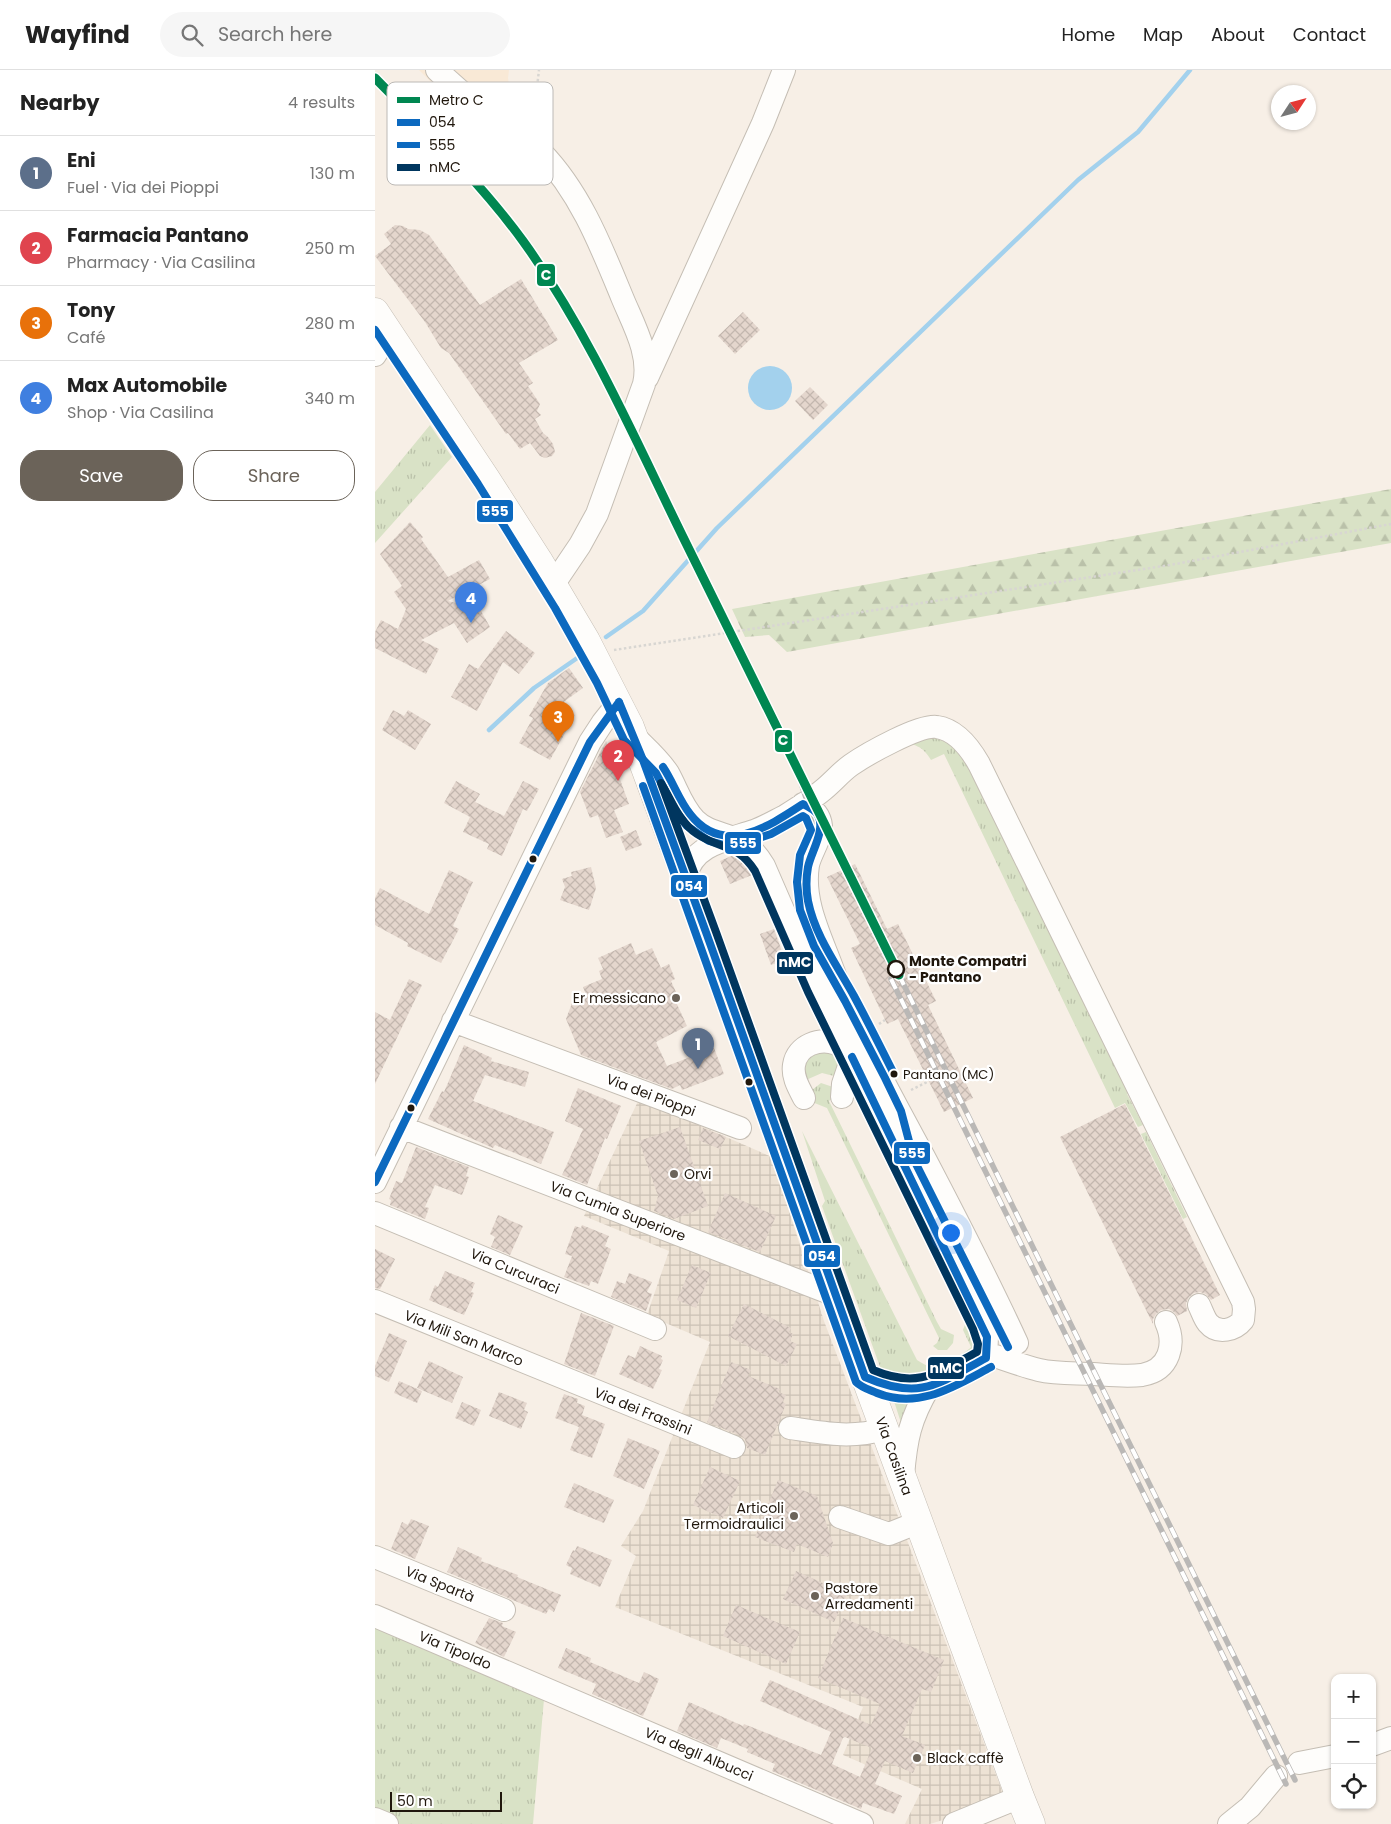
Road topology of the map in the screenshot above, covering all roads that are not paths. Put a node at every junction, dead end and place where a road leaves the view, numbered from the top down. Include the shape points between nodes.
1 (437, 70) edge
2 (785, 70) edge
3 (449, 82) edge
4 (553, 165) edge
5 (380, 333) edge
6 (644, 384) junction
7 (553, 584) junction
8 (619, 702) junction
9 (633, 735) junction
10 (803, 804) junction
11 (731, 837) junction
12 (686, 876) junction
13 (453, 1021) junction
14 (852, 1057) junction
15 (842, 1096) dead end
16 (804, 1098) dead end
17 (401, 1127) junction
18 (739, 1128) dead end
19 (376, 1177) edge
20 (375, 1214) edge
21 (835, 1295) junction
22 (375, 1302) edge
23 (1199, 1305) dead end
24 (1166, 1322) dead end
25 (655, 1330) dead end
26 (1017, 1342) dead end
27 (992, 1355) dead end
28 (552, 1374) joint
29 (865, 1378) junction
30 (929, 1387) junction
31 (790, 1428) dead end
32 (884, 1429) junction
33 (734, 1447) dead end
34 (902, 1478) junction
35 (839, 1517) dead end
36 (919, 1522) junction
37 (375, 1557) edge
38 (505, 1610) dead end
39 (375, 1616) edge
40 (535, 1684) joint
41 (1391, 1738) edge
42 (1376, 1744) edge
43 (1331, 1757) edge
44 (1299, 1763) dead end
45 (1275, 1776) dead end
46 (1024, 1815) edge
47 (375, 1819) edge
48 (387, 1824) edge
49 (862, 1824) edge
50 (953, 1824) edge
51 (1229, 1824) edge

1 - 3 street
2 - 6 street
4 - 6 street via 598,240 643,348
5 - 7 main road, Via Casilina via 492,487
6 - 7 street via 597,514
7 - 8 main road, Via Casilina
8 - 9 main road, Via Casilina
8 - 13 street via 590,742
9 - 11 street via 664,767 683,805 695,820 714,832
9 - 12 main road, Via Casilina
10 - 11 street via 767,825
10 - 23 street via 850,765 921,729 937,727 951,732 971,751 1243,1302 1243,1320 1229,1330 1216,1329 1209,1324
10 - 26 street via 814,811 821,826 810,857 807,882 810,908 823,943 854,996 910,1108 923,1156
11 - 12 street via 698,854 688,867
11 - 14 street via 751,848 764,866 817,988
12 - 21 main road, Via Casilina
13 - 17 street
13 - 18 street, Via dei Pioppi
14 - 15 street
14 - 16 street via 843,1048 829,1042 812,1043 804,1048 794,1065 795,1078
14 - 30 street via 987,1337 986,1358
17 - 19 street
17 - 21 street, Via Cumia Superiore
20 - 25 street, Via Curcuraci
21 - 29 main road, Via Casilina
22 - 28 street, Via Mili San Marco
24 - 27 street via 1171,1338 1170,1354 1162,1366 1144,1374 1046,1371
28 - 33 street, Via dei Frassini
29 - 30 street via 898,1389
29 - 32 main road, Via Casilina
30 - 34 street via 907,1434
31 - 32 street via 841,1436 869,1434
32 - 34 main road, Via Casilina
34 - 36 main road, Via Casilina
35 - 36 street via 889,1534
36 - 46 main road, Via Casilina
37 - 38 street, Via Spartà
39 - 40 street, Via Tipoldo
40 - 49 street, Via degli Albucci
41 - 42 street
43 - 44 street
45 - 51 street via 1250,1807
46 - 50 street
47 - 48 street

